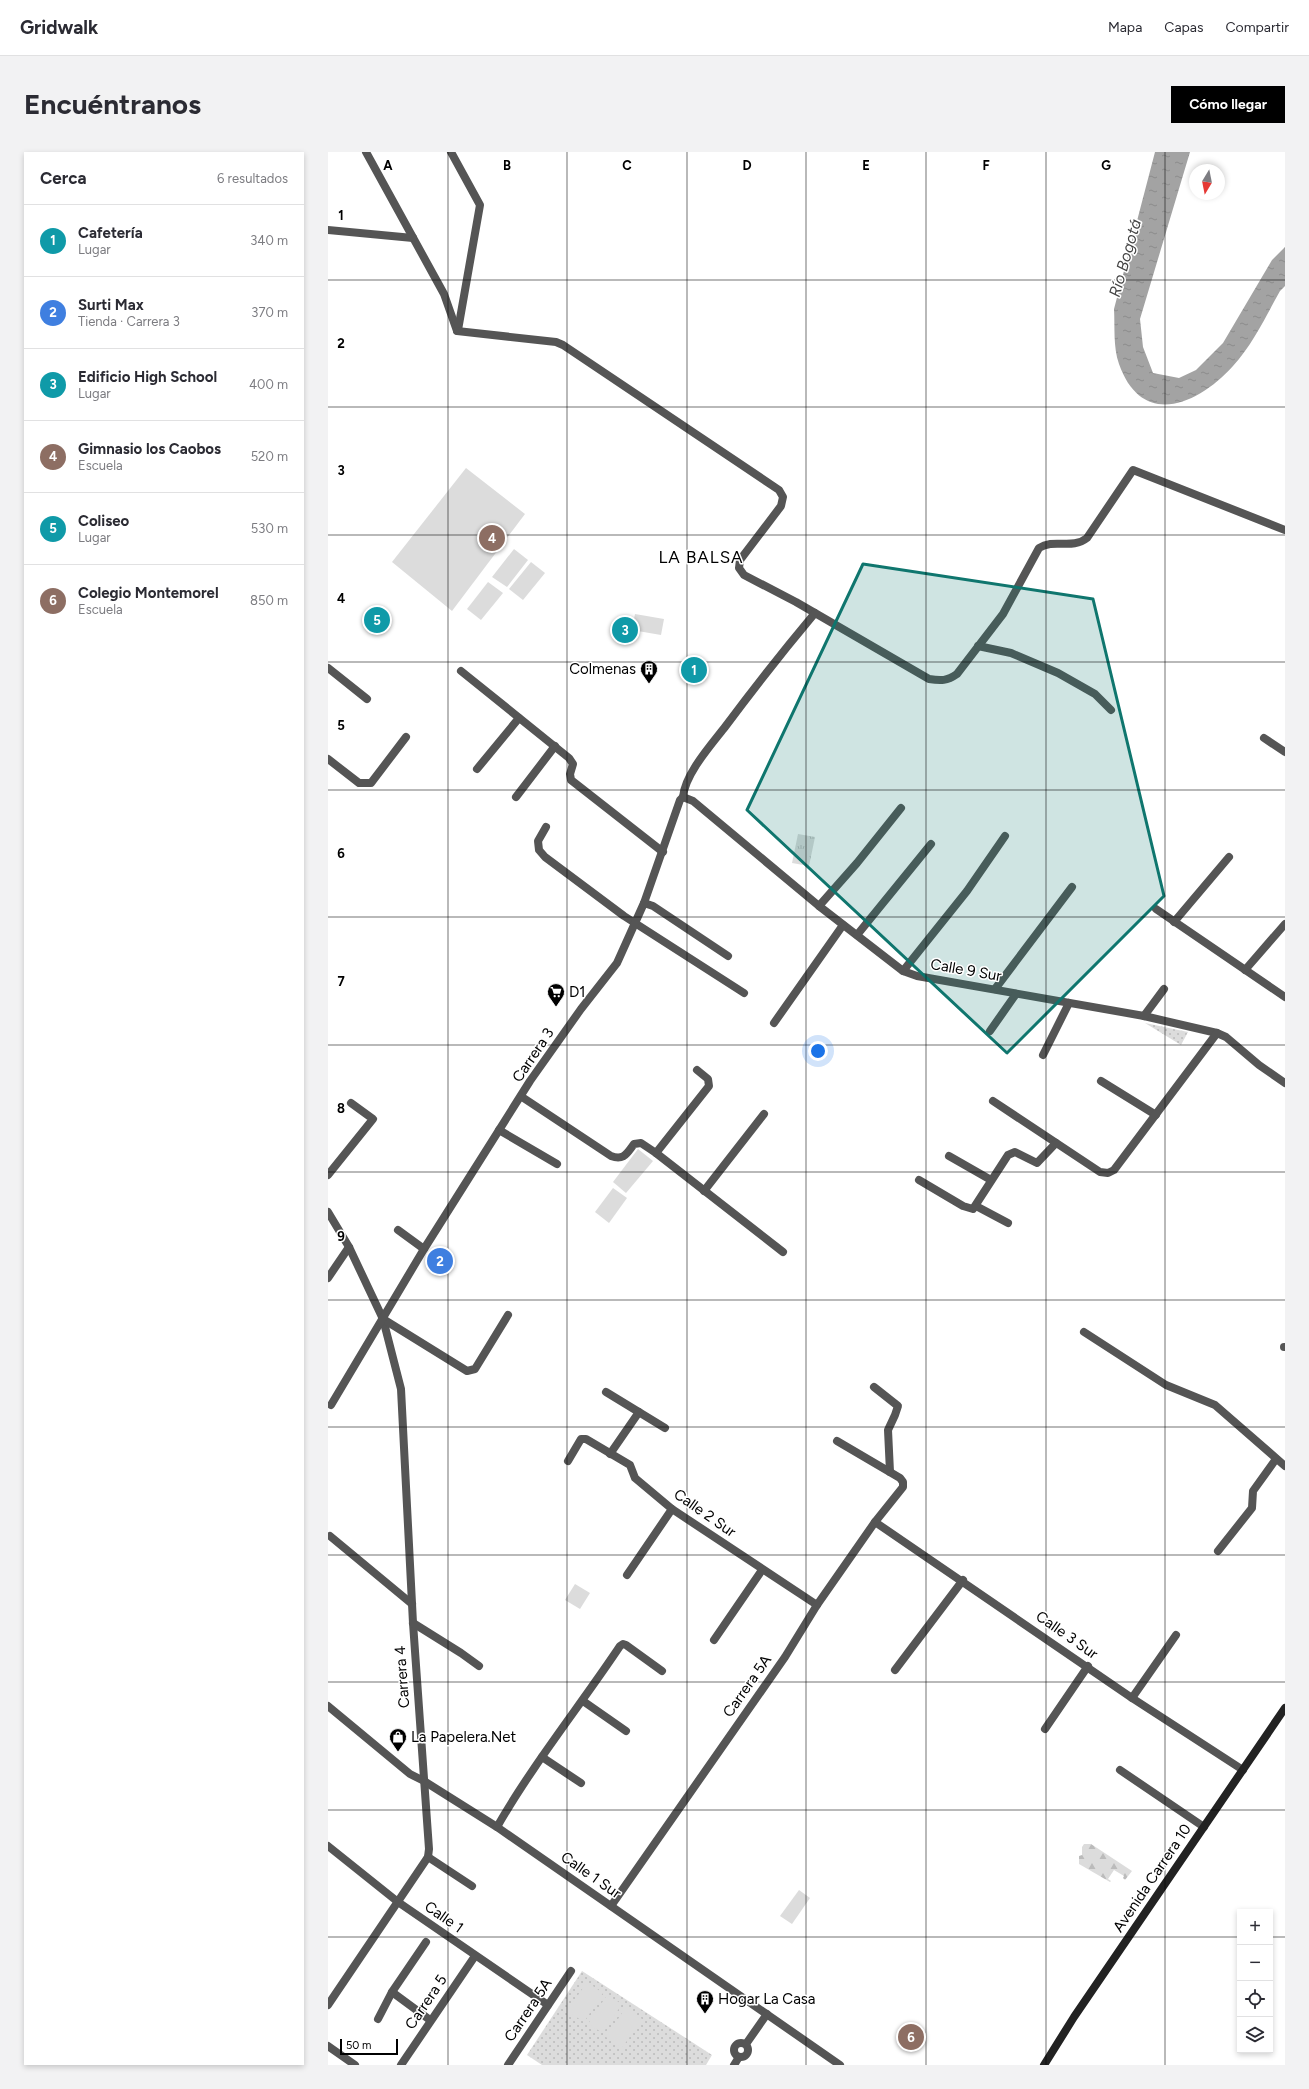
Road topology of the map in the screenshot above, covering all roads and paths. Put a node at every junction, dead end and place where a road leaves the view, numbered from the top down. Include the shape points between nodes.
1 (366, 152) edge
2 (451, 152) edge
3 (328, 230) edge
4 (413, 238) junction
5 (458, 331) junction
6 (1285, 530) edge
7 (815, 613) junction
8 (978, 646) junction
9 (328, 668) edge
10 (461, 671) dead end
11 (367, 699) dead end
12 (1111, 710) dead end
13 (519, 718) junction
14 (406, 737) dead end
15 (1264, 738) dead end
16 (555, 746) junction
17 (1285, 752) edge
18 (328, 759) edge
19 (477, 769) dead end
20 (516, 797) dead end
21 (684, 797) junction
22 (901, 808) dead end
23 (546, 827) dead end
24 (1005, 836) dead end
25 (931, 844) dead end
26 (663, 852) junction
27 (1229, 857) dead end
28 (1072, 887) dead end
29 (644, 903) junction
30 (819, 906) junction
31 (1156, 909) dead end
32 (1174, 922) junction
33 (635, 923) junction
34 (1285, 924) edge
35 (843, 925) junction
36 (857, 934) junction
37 (728, 956) dead end
38 (1245, 970) junction
39 (904, 971) junction
40 (995, 989) junction
41 (1164, 989) dead end
42 (744, 993) dead end
43 (1016, 994) junction
44 (1285, 997) edge
45 (1069, 1003) junction
46 (1144, 1016) junction
47 (774, 1022) dead end
48 (990, 1031) dead end
49 (1217, 1033) junction
50 (1043, 1055) dead end
51 (698, 1070) dead end
52 (1100, 1081) dead end
53 (1285, 1083) edge
54 (522, 1097) junction
55 (993, 1101) dead end
56 (351, 1103) dead end
57 (764, 1114) dead end
58 (1156, 1115) junction
59 (499, 1130) junction
60 (1056, 1143) junction
61 (656, 1152) junction
62 (949, 1156) dead end
63 (557, 1164) dead end
64 (328, 1175) edge
65 (919, 1180) dead end
66 (991, 1180) junction
67 (704, 1191) junction
68 (976, 1206) junction
69 (328, 1212) edge
70 (1008, 1223) dead end
71 (398, 1230) dead end
72 (349, 1248) junction
73 (424, 1249) junction
74 (782, 1252) dead end
75 (328, 1278) edge
76 (508, 1315) dead end
77 (383, 1319) junction
78 (1084, 1332) dead end
79 (874, 1387) dead end
80 (606, 1392) dead end
81 (330, 1405) dead end
82 (639, 1412) junction
83 (665, 1428) dead end
84 (837, 1442) dead end
85 (610, 1454) junction
86 (1276, 1459) junction
87 (568, 1461) dead end
88 (1285, 1466) edge
89 (890, 1472) junction
90 (672, 1509) junction
91 (875, 1522) junction
92 (330, 1536) dead end
93 (1218, 1551) dead end
94 (762, 1570) junction
95 (627, 1575) dead end
96 (963, 1580) junction
97 (412, 1604) junction
98 (817, 1605) junction
99 (413, 1623) junction
100 (1176, 1635) dead end
101 (714, 1640) dead end
102 (479, 1666) dead end
103 (1088, 1666) junction
104 (895, 1670) dead end
105 (662, 1671) dead end
106 (1132, 1698) junction
107 (584, 1701) junction
108 (328, 1706) edge
109 (1285, 1708) edge
110 (1046, 1729) dead end
111 (626, 1731) dead end
112 (542, 1757) junction
113 (1120, 1770) dead end
114 (1243, 1770) junction
115 (424, 1781) junction
116 (581, 1784) dead end
117 (1204, 1826) junction
118 (497, 1827) junction
119 (328, 1846) edge
120 (428, 1857) junction
121 (472, 1886) dead end
122 (398, 1902) junction
123 (611, 1906) junction
124 (426, 1942) dead end
125 (475, 1956) junction
126 (571, 1971) dead end
127 (392, 1992) junction
128 (328, 2005) edge
129 (548, 2005) junction
130 (768, 2014) junction
131 (378, 2019) dead end
132 (430, 2020) junction
133 (746, 2044) junction
134 (328, 2046) edge
135 (739, 2057) junction
136 (356, 2065) edge
137 (401, 2065) edge
138 (508, 2065) edge
139 (734, 2065) edge
140 (840, 2065) edge
141 (1044, 2065) edge

1 - 4 street
2 - 5 street via 480,205
3 - 4 street
4 - 5 street via 444,294
5 - 7 street via 564,345 779,490 783,497 781,506 740,560 739,568 744,575
6 - 8 street via 1134,470 1081,543 1045,544 1039,548 1003,614
7 - 8 street via 929,679 949,680 958,674
7 - 21 street, Carrera 3 via 769,668 707,752 686,783
8 - 12 street via 1011,653 1058,674 1095,694
9 - 11 street
10 - 13 street
13 - 16 street
13 - 19 street
14 - 18 street via 371,783 359,783
15 - 17 street
16 - 20 street
16 - 26 street via 573,764 571,780
21 - 26 street, Carrera 3 via 680,800
21 - 30 street, Calle 9 Sur via 693,801
22 - 30 street via 858,863
23 - 33 street via 538,841 541,853
24 - 39 street via 967,891
25 - 36 street
26 - 29 street, Carrera 3
27 - 32 street
28 - 40 street
29 - 33 street, Carrera 3
29 - 37 street via 653,906
30 - 35 street, Calle 9 Sur
31 - 32 street
32 - 38 street
33 - 42 street
33 - 54 street, Carrera 3 via 617,963 530,1081
34 - 38 street
35 - 36 street, Calle 9 Sur
35 - 47 street
36 - 39 street, Calle 9 Sur
38 - 44 street
39 - 40 street, Calle 9 Sur via 917,976
40 - 43 street, Calle 9 Sur
41 - 46 street
43 - 45 street, Calle 9 Sur
43 - 48 street
45 - 46 street, Calle 9 Sur
45 - 50 street
46 - 49 street, Calle 9 Sur
49 - 53 street, Calle 9 Sur via 1226,1037
49 - 58 street
51 - 61 street via 708,1079 709,1086
52 - 58 street
54 - 59 street, Carrera 3
54 - 61 street via 618,1159 624,1157 637,1143
55 - 60 street
56 - 64 street via 373,1119
57 - 67 street
58 - 60 street via 1114,1170 1108,1173 1100,1172
59 - 63 street
59 - 73 street, Carrera 3
60 - 66 street via 1037,1163 1011,1152
61 - 67 street
62 - 66 street
65 - 68 street via 963,1206 973,1209
66 - 68 street
67 - 74 street
68 - 70 street
69 - 72 street
71 - 73 street
72 - 75 street
72 - 77 street
73 - 77 street, Carrera 3
76 - 77 street via 475,1368 467,1371
77 - 81 street, Carrera 3
77 - 97 street, Carrera 4 via 401,1389
78 - 86 street via 1166,1385 1215,1405
79 - 89 street via 898,1406 888,1430
80 - 82 street
82 - 83 street
82 - 85 street
84 - 89 street
85 - 87 street, Calle 2 Sur via 584,1438
85 - 90 street, Calle 2 Sur via 630,1465 635,1478
86 - 88 street
86 - 93 street via 1253,1491 1252,1508
89 - 91 street, Carrera 5A via 903,1482 903,1487
90 - 94 street, Calle 2 Sur
90 - 95 street
91 - 96 street, Calle 3 Sur
91 - 98 street, Carrera 5A
92 - 97 street
94 - 98 street, Calle 2 Sur
94 - 101 street
96 - 103 street, Calle 3 Sur
96 - 104 street
97 - 99 street, Carrera 4
98 - 123 street, Carrera 5A via 743,1721
99 - 102 street
99 - 115 street, Carrera 4
100 - 106 street
103 - 106 street, Calle 3 Sur
103 - 110 street
105 - 107 street via 623,1644
106 - 114 street, Calle 3 Sur
107 - 111 street
107 - 112 street
108 - 115 street, Calle 1 Sur via 410,1774
109 - 114 street, Avenida Carrera 10
112 - 116 street
112 - 118 street
113 - 117 street
114 - 117 street, Avenida Carrera 10
115 - 118 street, Calle 1 Sur
115 - 120 street, Carrera 4
117 - 141 street, Avenida Carrera 10
118 - 123 street, Calle 1 Sur
119 - 122 street, Calle 1
120 - 121 street
120 - 122 street
122 - 125 street, Calle 1
122 - 128 street
123 - 130 street, Calle 1 Sur
124 - 127 street
125 - 129 street, Calle 1
125 - 132 street, Carrera 5
126 - 129 street, Carrera 5A
127 - 131 street
127 - 132 street
129 - 138 street, Carrera 5A
130 - 133 street
130 - 140 street, Calle 1 Sur via 814,2052
132 - 137 street, Carrera 5
133 - 135 street via 748,2053
133 - 135 street via 739,2042 734,2046 734,2053
134 - 136 street
135 - 139 street

